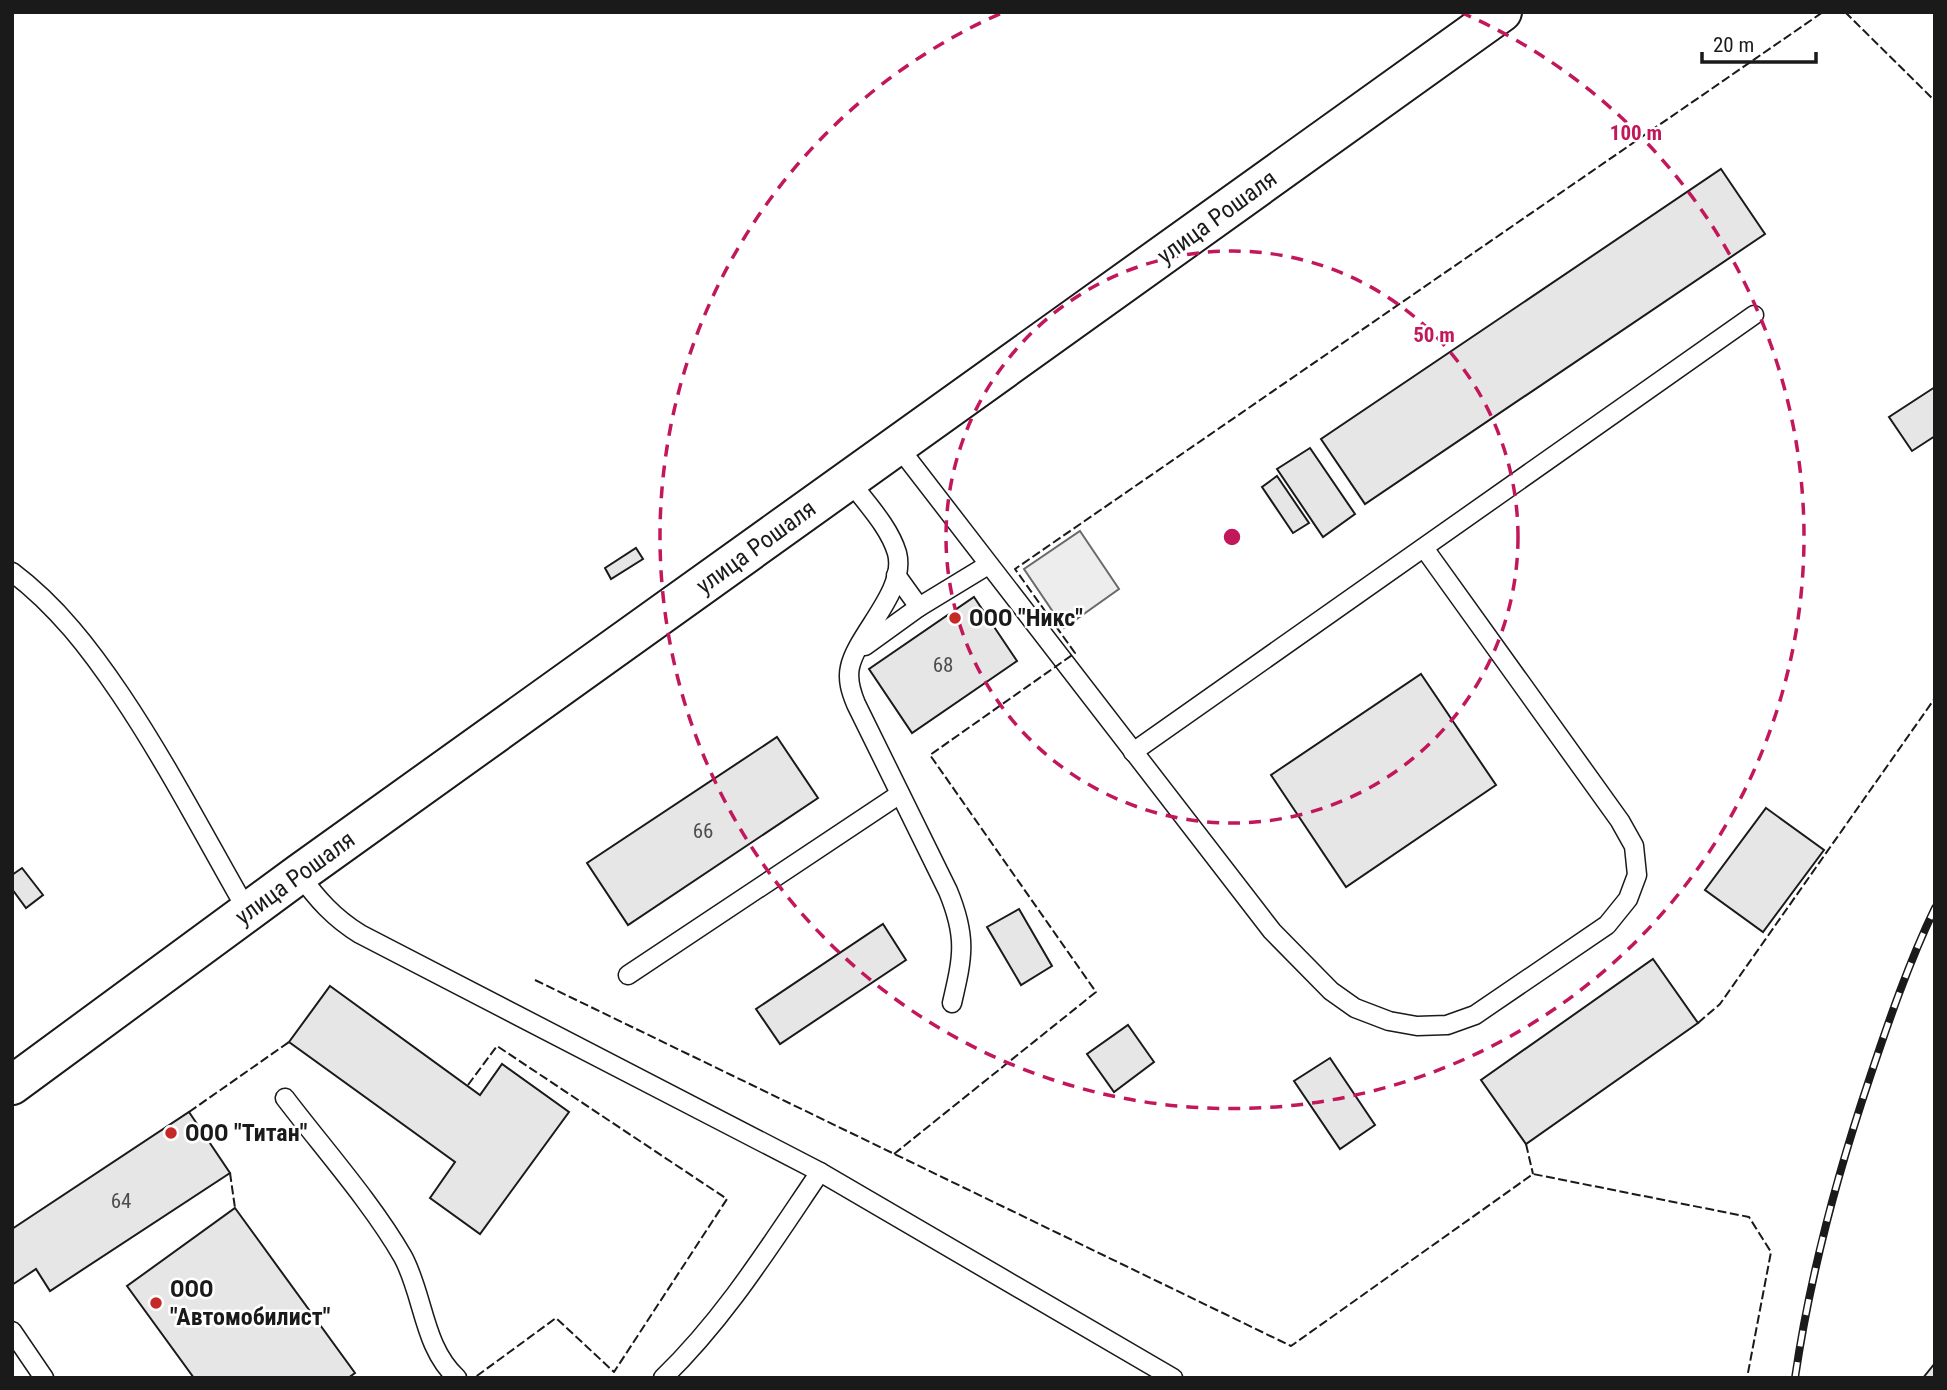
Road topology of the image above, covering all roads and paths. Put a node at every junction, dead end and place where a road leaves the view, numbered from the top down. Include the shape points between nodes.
1 (1502, 12) edge
2 (1754, 315) dead end
3 (897, 445) junction
4 (849, 480) junction
5 (1424, 548) junction
6 (988, 565) junction
7 (12, 572) edge
8 (896, 575) junction
9 (919, 607) junction
10 (854, 653) junction
11 (1133, 752) junction
12 (900, 794) junction
13 (299, 874) junction
14 (248, 912) junction
15 (628, 975) dead end
16 (952, 1003) dead end
17 (12, 1085) edge
18 (285, 1098) dead end
19 (820, 1172) junction
20 (12, 1331) edge
21 (44, 1378) edge
22 (457, 1378) edge
23 (663, 1378) edge
24 (1173, 1378) edge

1 - 3 main road, улица Рошаля
2 - 5 lane
3 - 4 main road, улица Рошаля
3 - 6 lane
4 - 8 lane via 886,529 898,555
4 - 13 main road, улица Рошаля
5 - 11 lane
5 - 11 lane via 1634,846 1637,875 1628,899 1607,925 1475,1015 1447,1025 1389,1021 1355,1008 1300,962
6 - 9 lane
6 - 11 lane
7 - 14 lane via 78,634 100,664 159,751
8 - 9 lane
8 - 10 lane via 879,616
9 - 10 lane
10 - 12 lane via 849,685
12 - 15 lane
12 - 16 lane via 958,916 962,961
13 - 14 main road, улица Рошаля
13 - 19 lane via 339,922
14 - 17 main road, улица Рошаля
18 - 22 lane via 388,1232 404,1260 442,1361
19 - 23 lane via 745,1284
19 - 24 lane
20 - 21 lane

